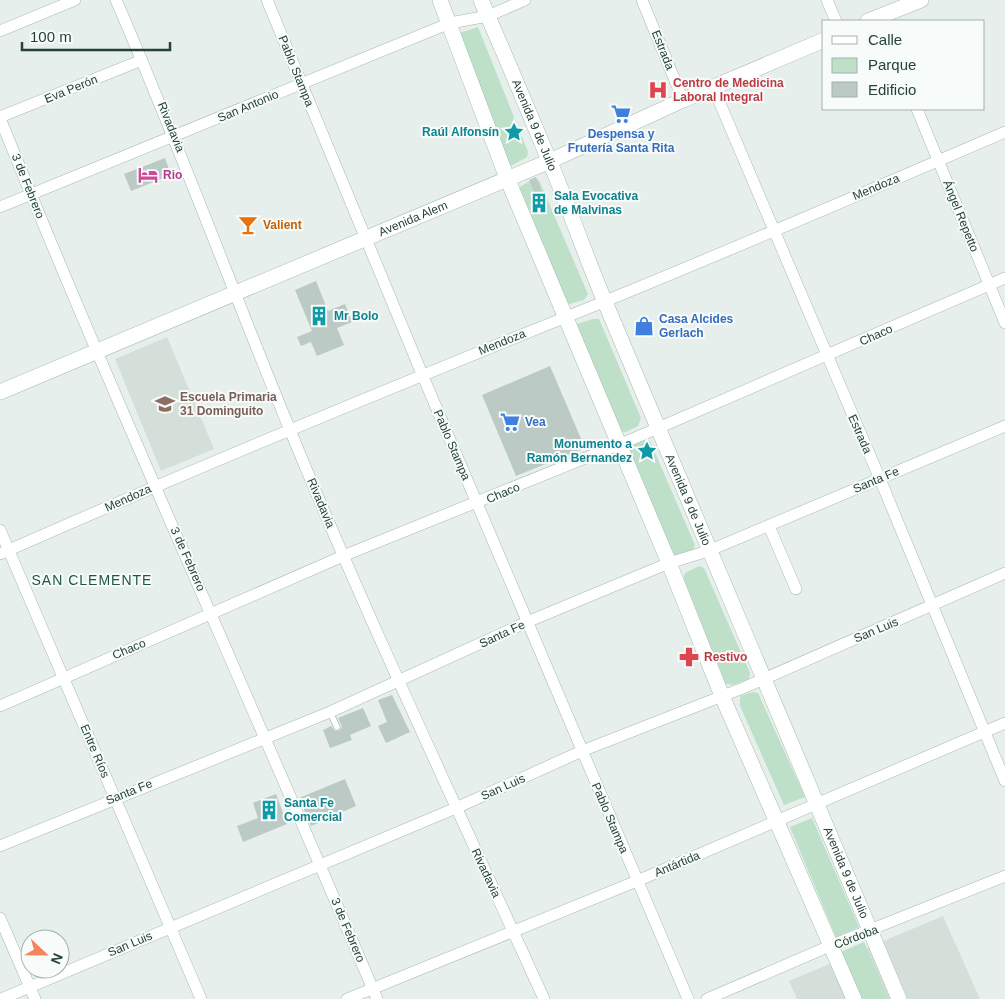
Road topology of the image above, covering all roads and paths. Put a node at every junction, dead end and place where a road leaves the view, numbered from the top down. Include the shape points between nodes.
1 (76, 0) edge
2 (116, 0) edge
3 (267, 0) edge
4 (440, 0) edge
5 (481, 0) edge
6 (525, 0) edge
7 (642, 0) edge
8 (827, 0) edge
9 (921, 0) edge
10 (488, 16) junction
11 (836, 20) edge
12 (876, 20) edge
13 (450, 23) junction
14 (0, 31) edge
15 (822, 41) edge
16 (142, 60) junction
17 (300, 83) junction
18 (713, 87) junction
19 (683, 100) junction
20 (917, 110) edge
21 (0, 117) edge
22 (1005, 132) edge
23 (175, 137) junction
24 (550, 161) junction
25 (938, 161) junction
26 (507, 178) junction
27 (31, 194) junction
28 (0, 206) edge
29 (773, 230) junction
30 (366, 238) junction
31 (1005, 278) edge
32 (989, 285) junction
33 (235, 294) junction
34 (604, 301) junction
35 (565, 316) junction
36 (1005, 323) edge
37 (96, 352) junction
38 (827, 357) junction
39 (422, 374) junction
40 (0, 392) edge
41 (1005, 426) edge
42 (659, 427) junction
43 (290, 430) junction
44 (619, 444) junction
45 (880, 479) junction
46 (155, 486) junction
47 (478, 503) junction
48 (768, 526) junction
49 (0, 530) edge
50 (708, 551) junction
51 (5, 552) edge
52 (343, 556) junction
53 (669, 563) junction
54 (1005, 573) edge
55 (796, 589) dead end
56 (932, 606) junction
57 (212, 613) junction
58 (527, 622) junction
59 (63, 677) junction
60 (765, 678) junction
61 (398, 682) junction
62 (722, 696) junction
63 (0, 706) edge
64 (334, 714) junction
65 (1005, 723) edge
66 (337, 727) dead end
67 (985, 731) junction
68 (265, 740) junction
69 (582, 751) junction
70 (1005, 781) edge
71 (115, 798) junction
72 (818, 803) junction
73 (456, 808) junction
74 (778, 820) junction
75 (0, 846) edge
76 (320, 863) junction
77 (1005, 876) edge
78 (637, 881) junction
79 (0, 918) edge
80 (170, 927) junction
81 (871, 931) junction
82 (513, 932) junction
83 (832, 945) junction
84 (29, 987) junction
85 (374, 994) edge
86 (1, 999) edge
87 (34, 999) edge
88 (201, 999) edge
89 (347, 999) edge
90 (544, 999) edge
91 (688, 999) edge
92 (707, 999) edge
93 (854, 999) edge
94 (899, 999) edge

1 - 14 street
2 - 16 street, Rivadavia
3 - 17 street, Pablo Stampa
4 - 13 main road
5 - 10 main road, Avenida 9 de Julio
6 - 10 street, San Antonio
7 - 19 street, Estrada
8 - 11 street
9 - 12 main road
10 - 13 street, San Antonio
10 - 24 main road, Avenida 9 de Julio
13 - 17 street, San Antonio
13 - 26 main road
15 - 18 main road, Avenida Alem
16 - 21 street, Eva Perón
16 - 23 street, Rivadavia
17 - 23 street, San Antonio
17 - 30 street, Pablo Stampa
18 - 19 main road, Avenida Alem
18 - 29 street, Estrada
19 - 24 main road, Avenida Alem
20 - 25 street, Ángel Repetto
21 - 27 street, 3 de Febrero
22 - 25 street, Mendoza
23 - 27 street, San Antonio
23 - 33 street, Rivadavia
24 - 26 main road, Avenida Alem
24 - 34 main road, Avenida 9 de Julio
25 - 29 street, Mendoza
25 - 32 street, Ángel Repetto
26 - 30 main road, Avenida Alem
26 - 35 main road
27 - 28 street, San Antonio
27 - 37 street, 3 de Febrero
29 - 34 street, Mendoza
29 - 38 street, Estrada
30 - 33 main road, Avenida Alem
30 - 39 street, Pablo Stampa
31 - 32 street, Chaco
32 - 36 street, Ángel Repetto
32 - 38 street, Chaco
33 - 37 main road, Avenida Alem
33 - 43 street, Rivadavia
34 - 35 street, Mendoza
34 - 42 main road, Avenida 9 de Julio
35 - 39 street, Mendoza
35 - 44 main road
37 - 40 main road, Avenida Alem
37 - 46 street, 3 de Febrero
38 - 42 street, Chaco
38 - 45 street, Estrada
39 - 43 street, Mendoza
39 - 47 street, Pablo Stampa
41 - 45 street, Santa Fe
42 - 44 street, Chaco
42 - 50 main road, Avenida 9 de Julio
43 - 46 street, Mendoza
43 - 52 street, Rivadavia
44 - 47 street, Chaco
44 - 53 main road
45 - 48 street, Santa Fe
45 - 56 street, Estrada
46 - 51 street, Mendoza
46 - 57 street, 3 de Febrero
47 - 52 street, Chaco
47 - 58 street, Pablo Stampa
48 - 50 street, Santa Fe
48 - 55 street
49 - 51 street, Entre Ríos
50 - 53 street, Santa Fe
50 - 60 main road, Avenida 9 de Julio
51 - 59 street, Entre Ríos
52 - 57 street, Chaco
52 - 61 street, Rivadavia
53 - 58 street, Santa Fe
53 - 62 main road
54 - 56 street, San Luis
56 - 60 street, San Luis
56 - 67 street, Estrada
57 - 59 street, Chaco
57 - 68 street, 3 de Febrero
58 - 61 street, Santa Fe
58 - 69 street, Pablo Stampa
59 - 63 street, Chaco
59 - 71 street, Entre Ríos
60 - 62 street, San Luis
60 - 72 main road, Avenida 9 de Julio
61 - 64 street, Santa Fe
61 - 73 street, Rivadavia
62 - 69 street, San Luis
62 - 74 main road
64 - 66 lane
64 - 68 street, Santa Fe
65 - 67 street, Antártida
67 - 70 street, Estrada
67 - 72 street, Antártida
68 - 71 street, Santa Fe
68 - 76 street, 3 de Febrero
69 - 73 street, San Luis
69 - 78 street, Pablo Stampa
71 - 75 street, Santa Fe
71 - 80 street, Entre Ríos
72 - 74 street, Antártida
72 - 81 main road, Avenida 9 de Julio
73 - 76 street, San Luis
73 - 82 street, Rivadavia
74 - 78 street, Antártida
74 - 83 main road
76 - 80 street, San Luis
76 - 85 street, 3 de Febrero
77 - 81 street, Córdoba
78 - 82 street, Antártida
78 - 91 street, Pablo Stampa
79 - 84 street
80 - 84 street, San Luis
80 - 88 street, Entre Ríos
81 - 83 street, Córdoba
81 - 94 main road, Avenida 9 de Julio
82 - 85 street, Antártida
82 - 90 street, Rivadavia
83 - 92 street, Córdoba
83 - 93 main road
84 - 86 street, San Luis
84 - 87 street
85 - 89 street, Antártida

